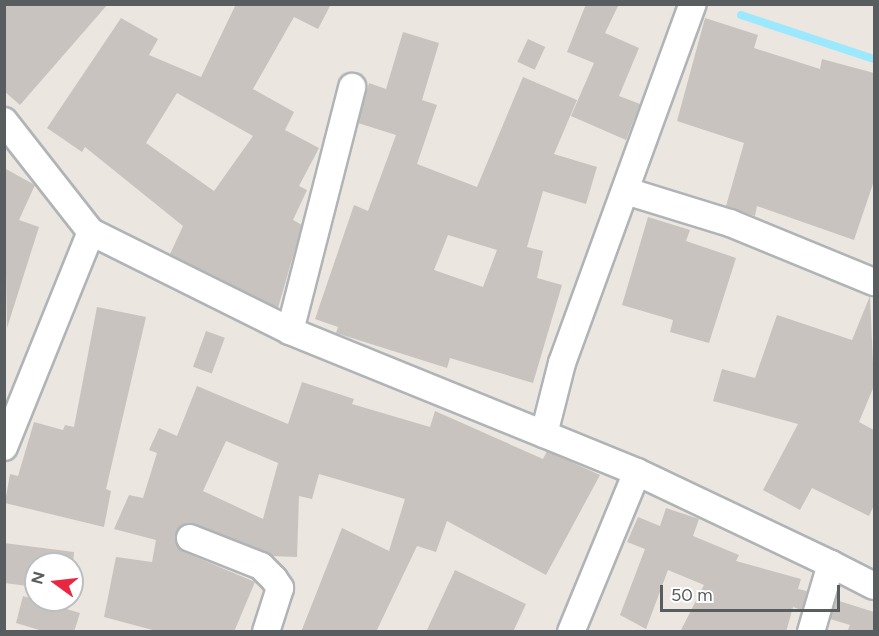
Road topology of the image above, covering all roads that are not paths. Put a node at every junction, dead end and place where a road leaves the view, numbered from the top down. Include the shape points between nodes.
1 (693, 4) edge
2 (352, 87) dead end
3 (4, 120) edge
4 (626, 191) junction
5 (91, 232) junction
6 (874, 282) edge
7 (290, 331) junction
8 (544, 434) junction
9 (4, 447) edge
10 (637, 472) junction
11 (190, 538) dead end
12 (831, 564) junction
13 (874, 586) edge
14 (266, 632) edge
15 (571, 632) edge
16 (811, 632) edge

1 - 4 street
2 - 7 street
3 - 5 street
4 - 6 street via 730,223
4 - 8 street via 562,363
5 - 7 street
5 - 9 street
7 - 8 street
8 - 10 street
10 - 12 street
10 - 15 street
11 - 14 street via 261,566 274,579 280,588
12 - 13 street
12 - 16 street

